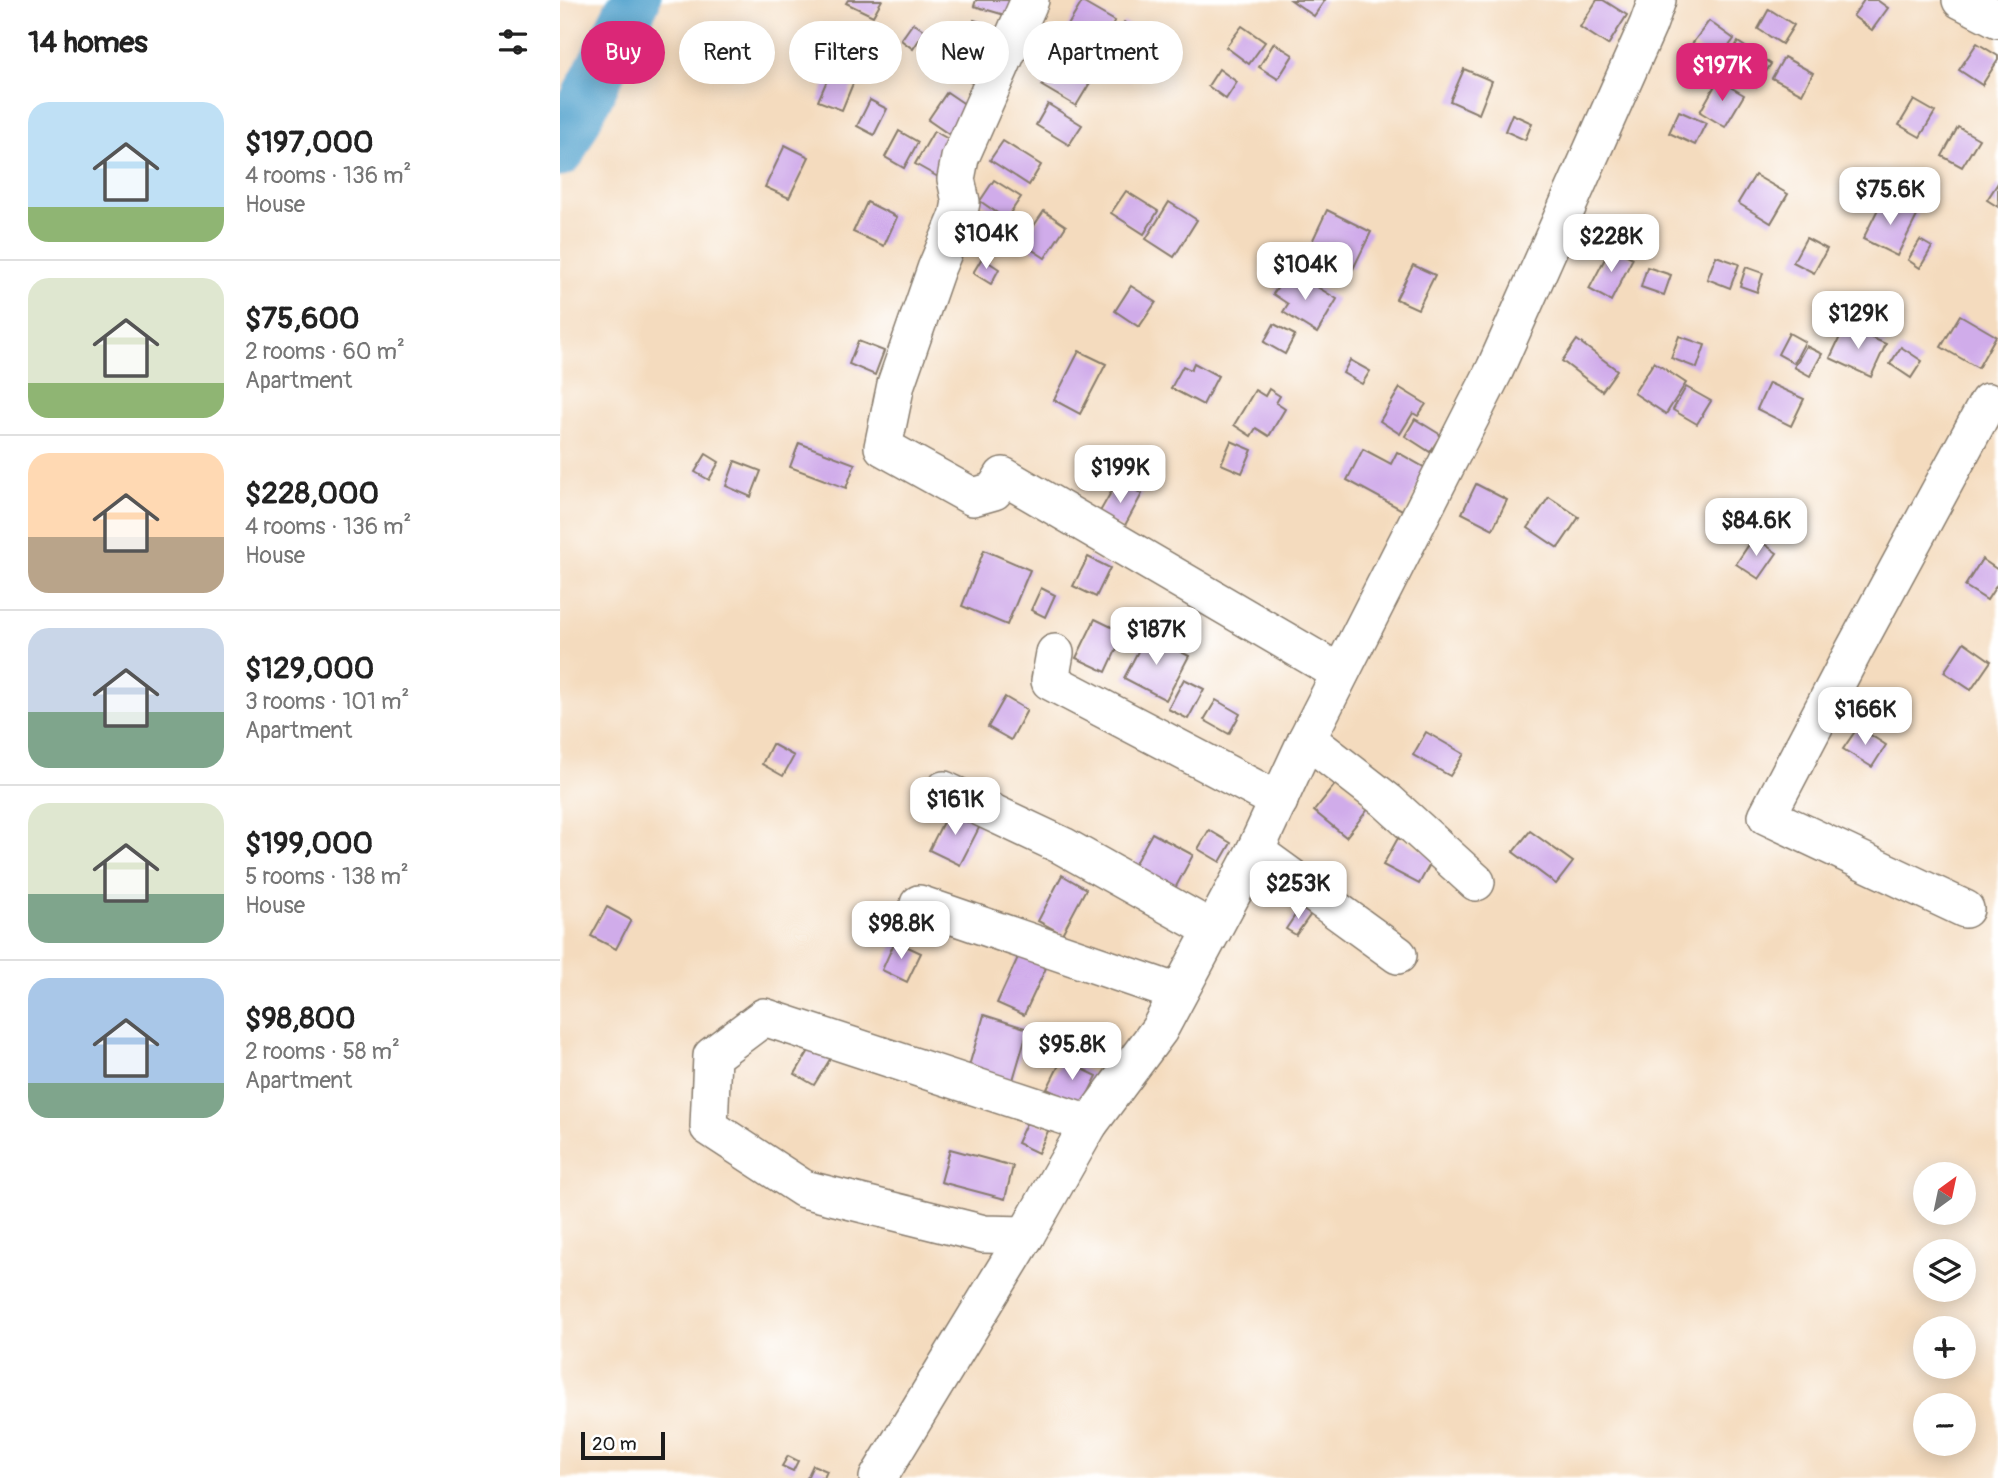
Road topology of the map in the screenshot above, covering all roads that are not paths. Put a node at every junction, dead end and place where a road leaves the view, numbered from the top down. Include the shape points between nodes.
1 (1030, 0) edge
2 (1657, 0) edge
3 (1961, 0) edge
4 (1998, 19) edge
5 (1988, 402) dead end
6 (1055, 653) dead end
7 (1340, 673) junction
8 (1307, 739) junction
9 (944, 790) dead end
10 (1279, 801) junction
11 (1255, 852) junction
12 (1476, 882) dead end
13 (919, 904) dead end
14 (1965, 908) dead end
15 (1213, 930) junction
16 (1398, 955) dead end
17 (1178, 993) junction
18 (1089, 1124) junction
19 (1026, 1235) junction
20 (878, 1478) edge

1 - 7 street via 960,158 958,217 896,384 883,447 973,497 994,491 1003,476
2 - 7 street via 1494,369
3 - 4 street
5 - 14 street via 1767,816
6 - 10 street via 1050,681
7 - 8 street
8 - 10 street
8 - 12 street via 1387,801
9 - 15 street via 1063,846
10 - 11 street
11 - 15 street
11 - 16 street
13 - 17 street
15 - 17 street
17 - 18 street via 1159,1030
18 - 19 street
18 - 19 street via 764,1017 712,1056 709,1127 804,1189 984,1234
19 - 20 street

